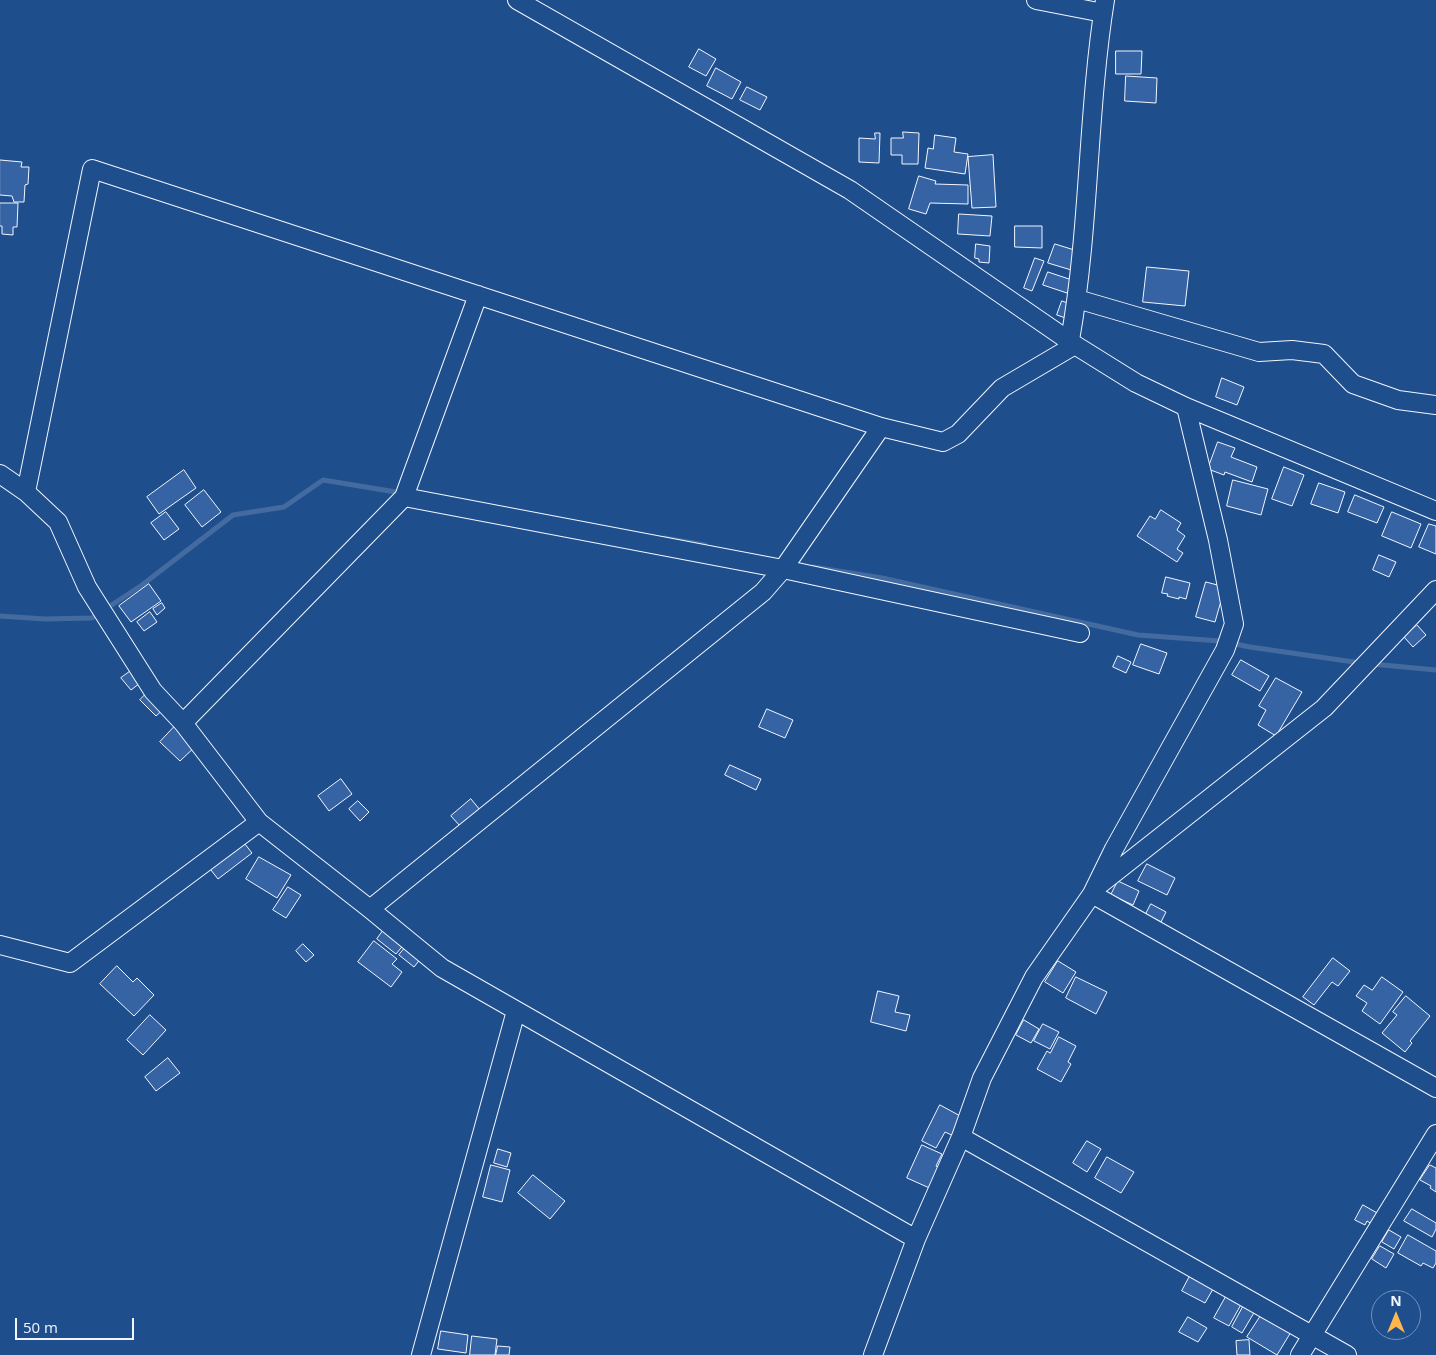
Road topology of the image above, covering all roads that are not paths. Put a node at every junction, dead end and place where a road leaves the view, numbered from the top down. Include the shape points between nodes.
1 (517, 0) edge
2 (1036, 0) edge
3 (1104, 7) edge
4 (478, 295) junction
5 (1077, 299) junction
6 (1073, 343) junction
7 (1436, 405) edge
8 (1186, 408) junction
9 (881, 427) junction
10 (0, 474) edge
11 (26, 492) junction
12 (404, 497) junction
13 (1436, 511) edge
14 (783, 569) junction
15 (1436, 590) edge
16 (1080, 634) dead end
17 (183, 723) junction
18 (259, 822) junction
19 (1094, 891) junction
20 (370, 909) junction
21 (0, 945) edge
22 (516, 1011) junction
23 (1436, 1088) edge
24 (1436, 1134) edge
25 (961, 1136) junction
26 (916, 1239) junction
27 (1312, 1334) junction
28 (421, 1355) edge
29 (873, 1355) edge
30 (1300, 1355) edge
31 (1347, 1355) edge

1 - 6 street via 850,190
2 - 3 street
3 - 5 street
4 - 9 street
4 - 11 street via 92,169
4 - 12 street
5 - 6 street
5 - 7 street via 1259,352 1292,350 1324,354 1353,384 1398,400
6 - 8 street via 1136,383
6 - 9 street via 1002,388 958,434 943,442
8 - 13 street
8 - 19 street via 1218,540 1234,624 1225,650
9 - 14 street
10 - 11 street
11 - 17 street via 58,522 92,595 153,691
12 - 14 street
12 - 17 street
14 - 16 street
14 - 20 street via 763,592
15 - 19 street via 1324,708
17 - 18 street
18 - 20 street
18 - 21 street via 70,963
19 - 23 street
19 - 25 street via 1034,977 982,1078
20 - 22 street via 442,968
22 - 26 street
22 - 28 street
24 - 27 street
25 - 26 street
25 - 27 street
26 - 29 street
27 - 30 street
27 - 31 street

